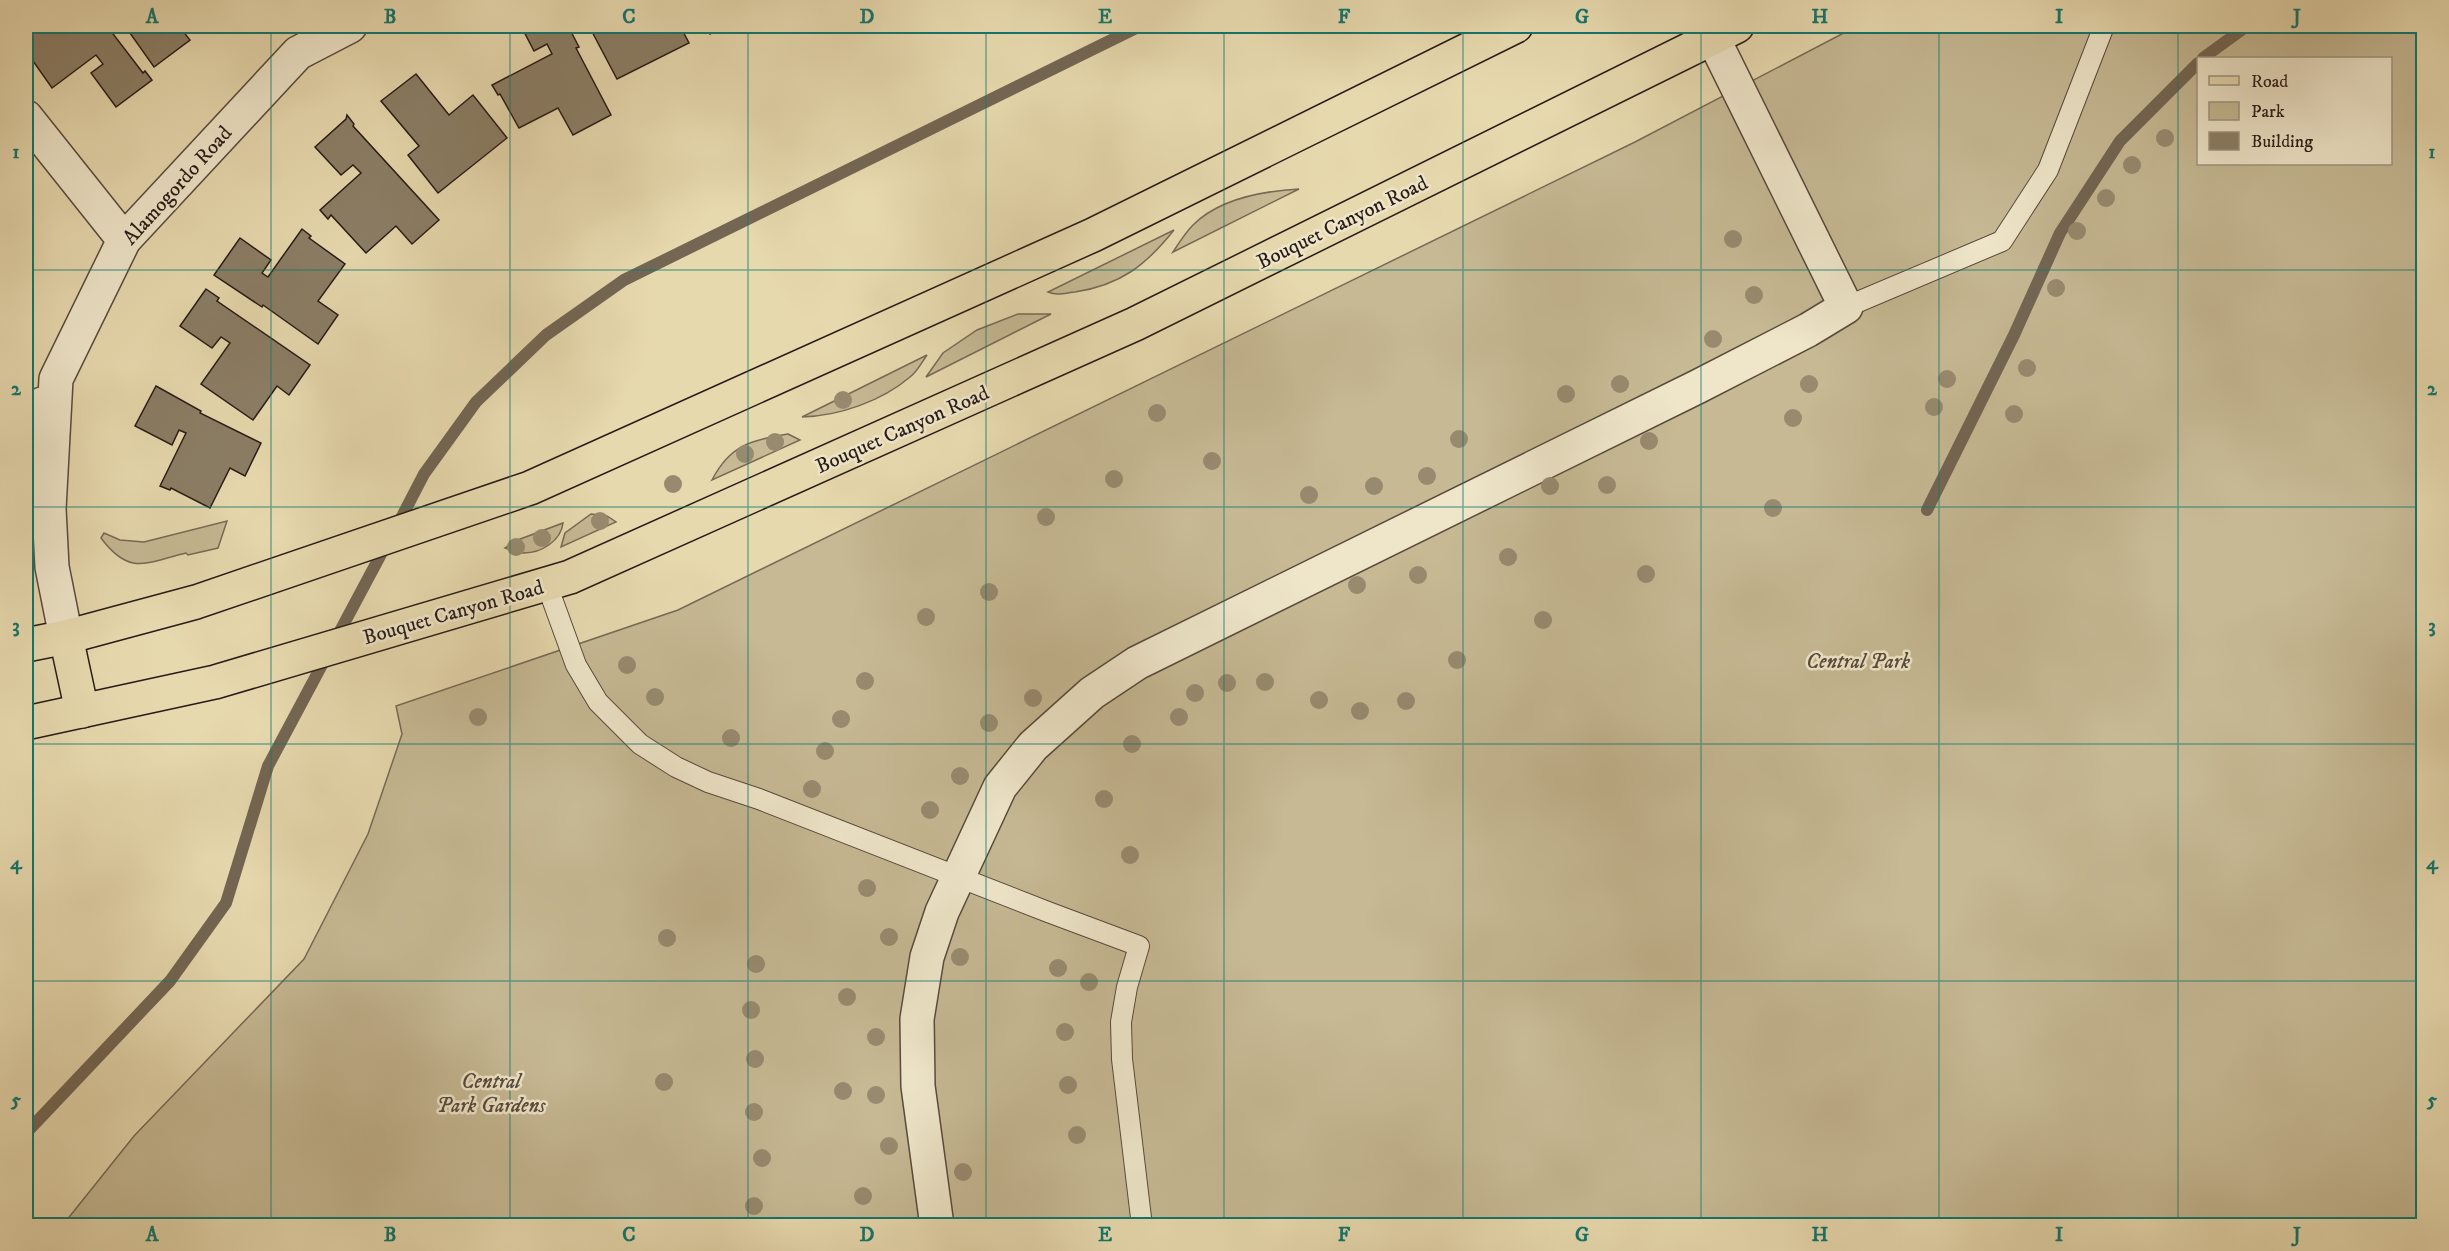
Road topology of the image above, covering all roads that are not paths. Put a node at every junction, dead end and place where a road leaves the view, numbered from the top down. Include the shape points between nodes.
1 (350, 26) edge
2 (1516, 26) edge
3 (2104, 26) edge
4 (1719, 30) edge
5 (26, 117) edge
6 (124, 240) junction
7 (1846, 307) junction
8 (56, 378) junction
9 (26, 468) edge
10 (547, 585) junction
11 (66, 636) junction
12 (26, 645) edge
13 (82, 711) junction
14 (26, 723) edge
15 (959, 878) junction
16 (937, 1226) edge
17 (1142, 1226) edge

1 - 6 street, Alamogordo Road via 298,53
2 - 11 main road via 1093,235 530,488 196,603
3 - 7 lane via 2048,170 2002,240
4 - 7 street
4 - 10 main road, Bouquet Canyon Road via 1135,324
5 - 6 street
6 - 8 street, Alamogordo Road
7 - 15 street via 1687,392 1137,663 1092,693 1033,746 1000,787
8 - 9 street via 34,418
8 - 11 street, Alamogordo Road via 49,509 52,567
10 - 13 main road, Bouquet Canyon Road via 215,682
10 - 15 lane via 576,665 598,702 640,744 708,782
11 - 12 main road
11 - 13 main road
13 - 14 main road, Bouquet Canyon Road
15 - 16 street via 927,957 917,1019 918,1086
15 - 17 lane via 1139,946 1121,1022

